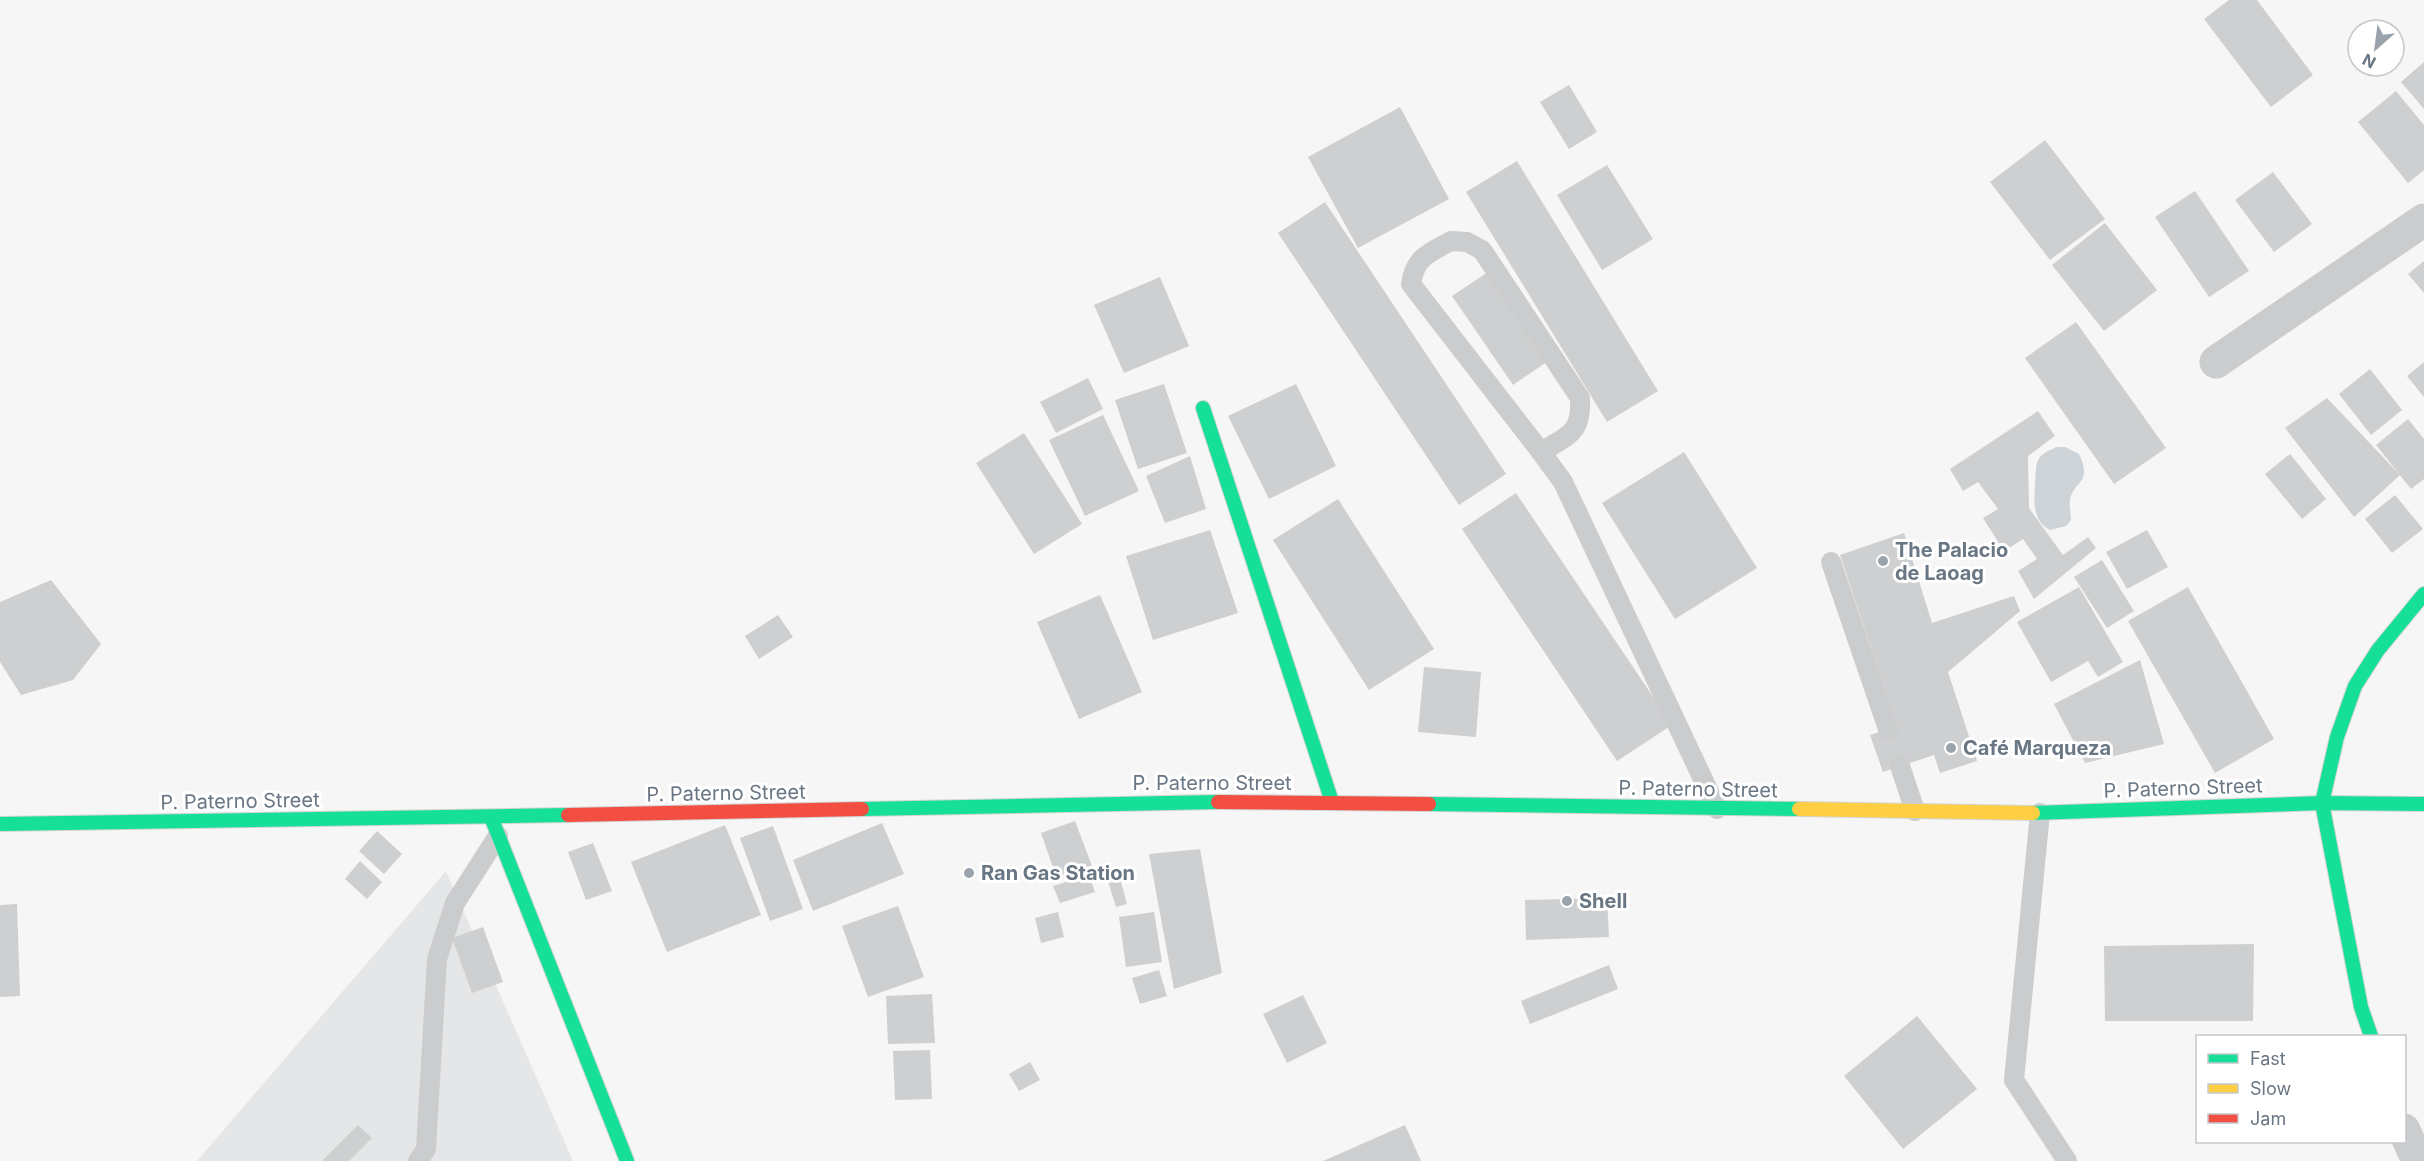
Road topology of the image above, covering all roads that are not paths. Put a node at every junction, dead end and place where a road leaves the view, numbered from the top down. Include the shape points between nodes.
1 (2424, 220) edge
2 (2216, 362) dead end
3 (1203, 408) dead end
4 (1540, 452) junction
5 (1831, 562) dead end
6 (2424, 594) edge
7 (1888, 729) dead end
8 (1900, 766) dead end
9 (1332, 802) junction
10 (2322, 803) junction
11 (2424, 804) edge
12 (1717, 809) junction
13 (1915, 811) junction
14 (2040, 813) junction
15 (0, 824) edge
16 (494, 826) junction
17 (2371, 1035) edge
18 (2406, 1134) edge
19 (426, 1157) edge
20 (627, 1161) edge
21 (2067, 1161) edge
22 (2418, 1161) edge

1 - 2 street
3 - 9 main road
4 - 4 lane via 1411,284 1420,259 1451,241 1467,242 1482,250 1580,398 1581,413 1575,431
4 - 12 lane via 1563,482
5 - 7 lane
6 - 10 main road via 2378,650 2355,686 2337,737
8 - 13 lane
9 - 12 main road, P. Paterno Street
9 - 16 main road, P. Paterno Street via 1161,802
10 - 11 main road, P. Paterno Street
10 - 14 main road, P. Paterno Street
10 - 17 main road via 2361,1007
12 - 13 main road, P. Paterno Street
13 - 14 main road, P. Paterno Street
14 - 21 lane via 2013,1080
15 - 16 main road, P. Paterno Street
16 - 19 lane via 455,903 437,959
16 - 20 main road
18 - 22 street

